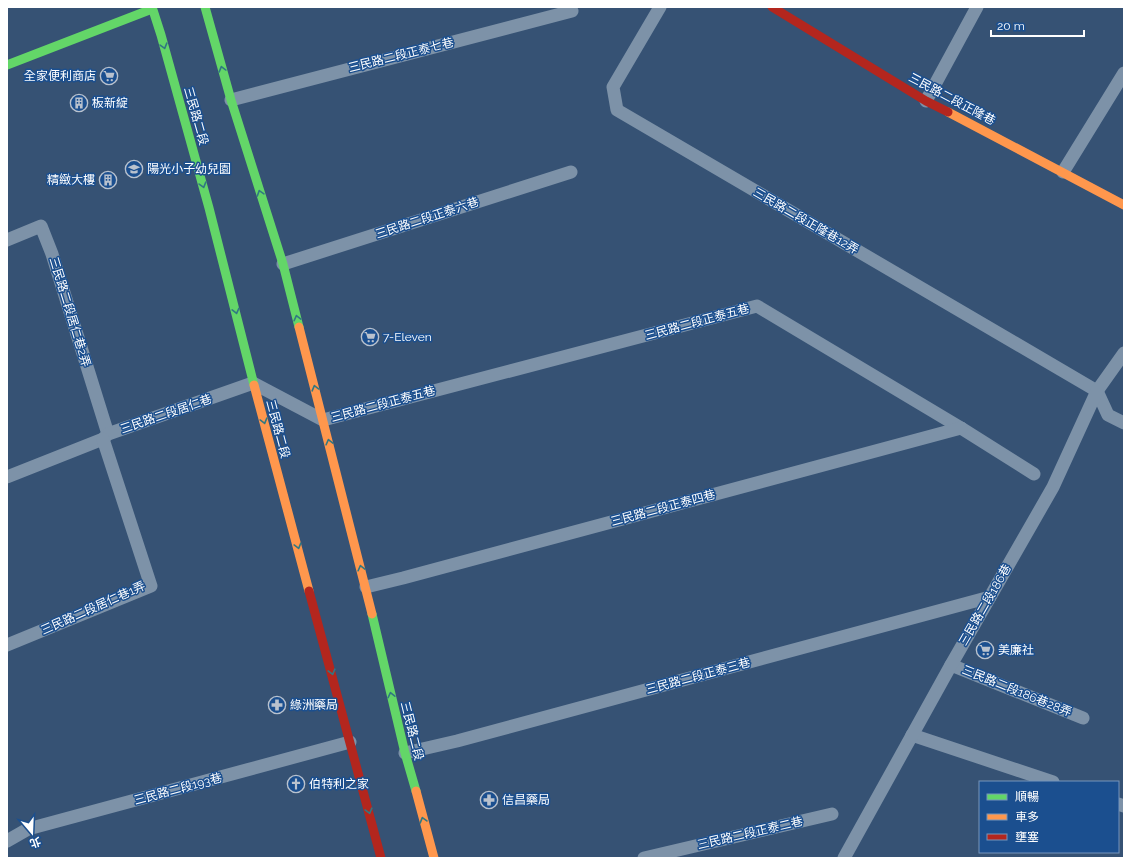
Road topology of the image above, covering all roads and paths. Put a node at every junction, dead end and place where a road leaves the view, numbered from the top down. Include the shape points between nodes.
1 (205, 7) edge
2 (660, 7) edge
3 (772, 7) edge
4 (977, 7) edge
5 (152, 8) edge
6 (572, 11) dead end
7 (7, 65) edge
8 (1124, 73) edge
9 (230, 100) junction
10 (926, 101) junction
11 (571, 172) dead end
12 (1063, 172) junction
13 (1124, 205) edge
14 (7, 240) edge
15 (283, 264) junction
16 (1124, 353) edge
17 (253, 383) junction
18 (1097, 391) junction
19 (323, 420) junction
20 (1124, 424) edge
21 (961, 428) junction
22 (105, 436) junction
23 (1034, 474) dead end
24 (7, 477) edge
25 (366, 587) junction
26 (990, 596) junction
27 (7, 645) edge
28 (951, 665) junction
29 (1083, 718) dead end
30 (912, 735) junction
31 (350, 742) junction
32 (405, 753) junction
33 (1050, 781) edge
34 (832, 814) dead end
35 (7, 841) edge
36 (381, 858) edge
37 (434, 858) edge
38 (644, 858) edge
39 (844, 858) edge

9 -> 1 street, 三民路二段
2 - 18 lane, 三民路二段正隆巷12弄 via 612,87 616,110
3 - 10 street, 三民路二段正隆巷
4 - 10 lane
5 - 7 street
5 -> 17 street, 三民路二段 via 209,208
6 - 9 lane, 三民路二段正泰七巷
8 - 12 lane
15 -> 9 street, 三民路二段
10 - 12 street, 三民路二段正隆巷
11 - 15 lane, 三民路二段正泰六巷
12 - 13 street, 三民路二段正隆巷
14 - 22 lane, 三民路二段居仁巷2弄 via 41,226 52,254
19 -> 15 street, 三民路二段
16 - 18 lane, 三民路二段186巷
17 - 19 lane
17 - 22 lane, 三民路二段居仁巷
17 -> 31 street, 三民路二段
18 - 20 lane via 1108,415
18 - 26 lane, 三民路二段186巷 via 1053,487
19 - 21 lane, 三民路二段正泰五巷 via 757,306
25 -> 19 street, 三民路二段
21 - 23 lane, 三民路二段正泰五巷
21 - 25 lane, 三民路二段正泰四巷
22 - 24 lane, 三民路二段居仁巷
22 - 27 lane, 三民路二段居仁巷1弄 via 150,586
32 -> 25 street, 三民路二段
26 - 28 lane, 三民路二段186巷
26 - 32 lane, 三民路二段正泰三巷
28 - 29 lane, 三民路二段186巷28弄
28 - 30 lane, 三民路二段186巷
30 - 33 lane
30 - 39 lane, 三民路二段186巷
31 - 35 lane, 三民路二段193巷 via 28,829
31 -> 36 street, 三民路二段
37 -> 32 street, 三民路二段
34 - 38 lane, 三民路二段正泰二巷

